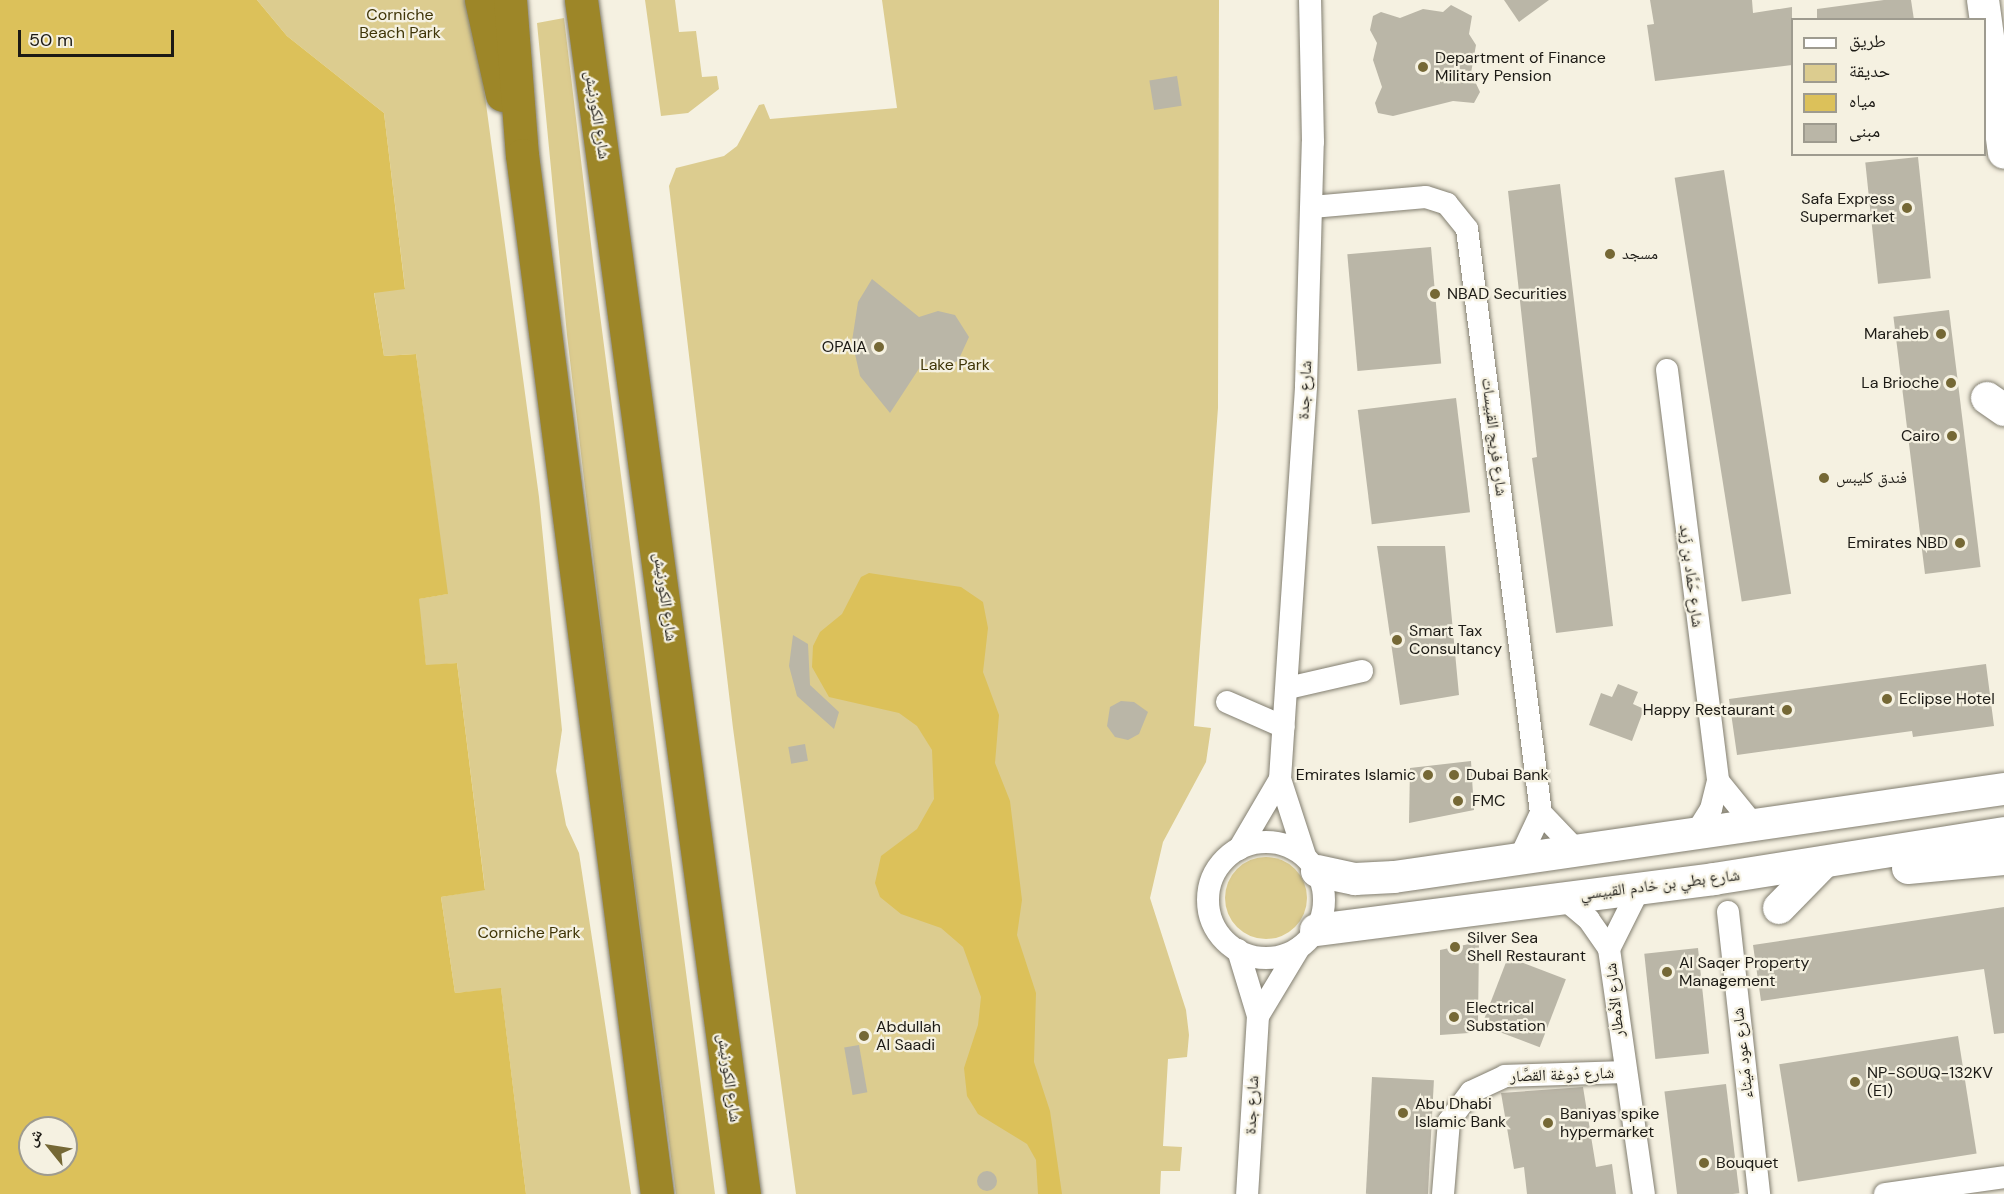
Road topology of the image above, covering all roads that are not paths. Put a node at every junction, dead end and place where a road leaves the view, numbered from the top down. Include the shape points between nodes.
1 (481, 0) edge
2 (510, 0) edge
3 (581, 0) edge
4 (1310, 0) edge
5 (1983, 0) edge
6 (1985, 18) edge
7 (1986, 22) edge
8 (2004, 153) edge
9 (522, 155) junction
10 (1311, 207) junction
11 (1667, 370) dead end
12 (1362, 671) dead end
13 (1288, 688) junction
14 (1227, 702) dead end
15 (1284, 727) junction
16 (1280, 779) junction
17 (1718, 781) junction
18 (1995, 786) edge
19 (1541, 813) junction
20 (1753, 824) junction
21 (1696, 833) junction
22 (2004, 833) edge
23 (1239, 849) junction
24 (1579, 853) junction
25 (1871, 854) junction
26 (2004, 859) edge
27 (1518, 862) junction
28 (1824, 862) junction
29 (1311, 863) junction
30 (1639, 889) junction
31 (1562, 897) junction
32 (1779, 908) dead end
33 (1728, 912) dead end
34 (1307, 939) junction
35 (1609, 949) junction
36 (1238, 950) junction
37 (1258, 1016) junction
38 (1623, 1072) junction
39 (2004, 1178) edge
40 (657, 1194) edge
41 (744, 1194) edge
42 (1247, 1194) edge
43 (1443, 1194) edge
44 (1644, 1194) edge
45 (1759, 1194) edge
46 (1885, 1194) edge

1 - 9 highway via 497,77
2 - 9 highway
3 - 41 highway, شارع الكورنيش
4 - 10 street, شارع جدة
5 - 6 street
7 - 8 street
9 - 40 highway
10 - 13 street, شارع جدة
10 - 19 street, شارع فريج القبيسات via 1426,197 1447,204 1467,229
11 - 17 street, شارع حَمَّاد بن زَيد
12 - 13 street
13 - 15 street, شارع جدة
14 - 15 street
15 - 16 street, شارع جدة
16 - 23 street, شارع جدة
16 - 29 street, شارع جدة
17 - 20 street
17 - 21 street, شارع حَمَّاد بن زَيد via 1710,809
18 - 20 street
19 - 24 street
19 - 27 street
20 - 21 street
21 - 24 street
22 - 25 street, شارع بطي بن خادم القبيسي
23 - 29 street via 1273,842
23 - 36 street via 1216,870 1208,900 1217,929
24 - 27 street
25 - 26 street via 1905,868
25 - 28 street, شارع بطي بن خادم القبيسي
27 - 29 street via 1364,879
28 - 30 street, شارع بطي بن خادم القبيسي
28 - 32 street
29 - 34 street via 1324,901
30 - 31 street, شارع بطي بن خادم القبيسي
30 - 35 street, شارع الأمطار
31 - 34 street, شارع بطي بن خادم القبيسي
31 - 35 street, شارع الأمطار via 1588,920
33 - 45 street, شارع عود مَيثاء
34 - 36 street via 1269,957
34 - 37 street, شارع جدة
35 - 38 street, شارع الأمطار
36 - 37 street, شارع جدة
37 - 42 street, شارع جدة
38 - 43 street, شارع دُوغة القصَّار via 1504,1076 1472,1092 1449,1121
38 - 44 street, شارع الأمطار
39 - 46 street

